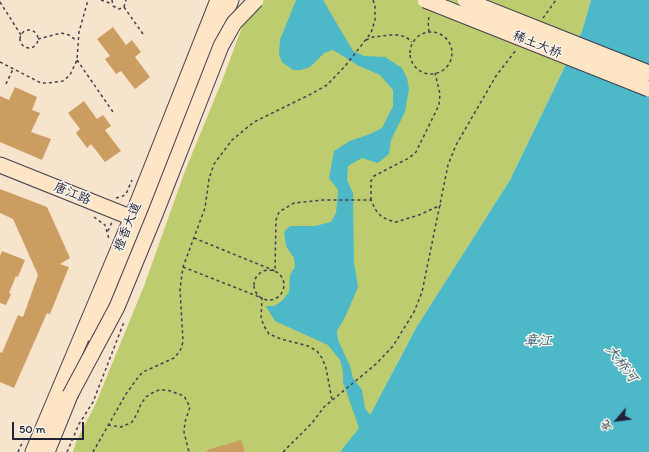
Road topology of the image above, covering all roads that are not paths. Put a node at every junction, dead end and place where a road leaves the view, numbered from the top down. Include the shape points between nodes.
1 (218, 0) edge
2 (231, 0) edge
3 (256, 0) edge
4 (425, 0) edge
5 (465, 0) edge
6 (649, 73) edge
7 (649, 89) edge
8 (0, 165) edge
9 (138, 219) junction
10 (70, 395) junction
11 (33, 452) edge
12 (47, 452) edge

1 - 9 main road, 橙香大道
2 - 9 main road, 橙香大道
3 - 10 main road, bridge via 234,23 221,46 117,307
4 - 7 main road, 稀土大桥, bridge
5 - 6 main road, 稀土大桥, bridge
8 - 9 main road, 唐江路
9 - 10 main road, 橙香大道
9 - 11 main road, 橙香大道
10 - 12 main road, 橙香大道

